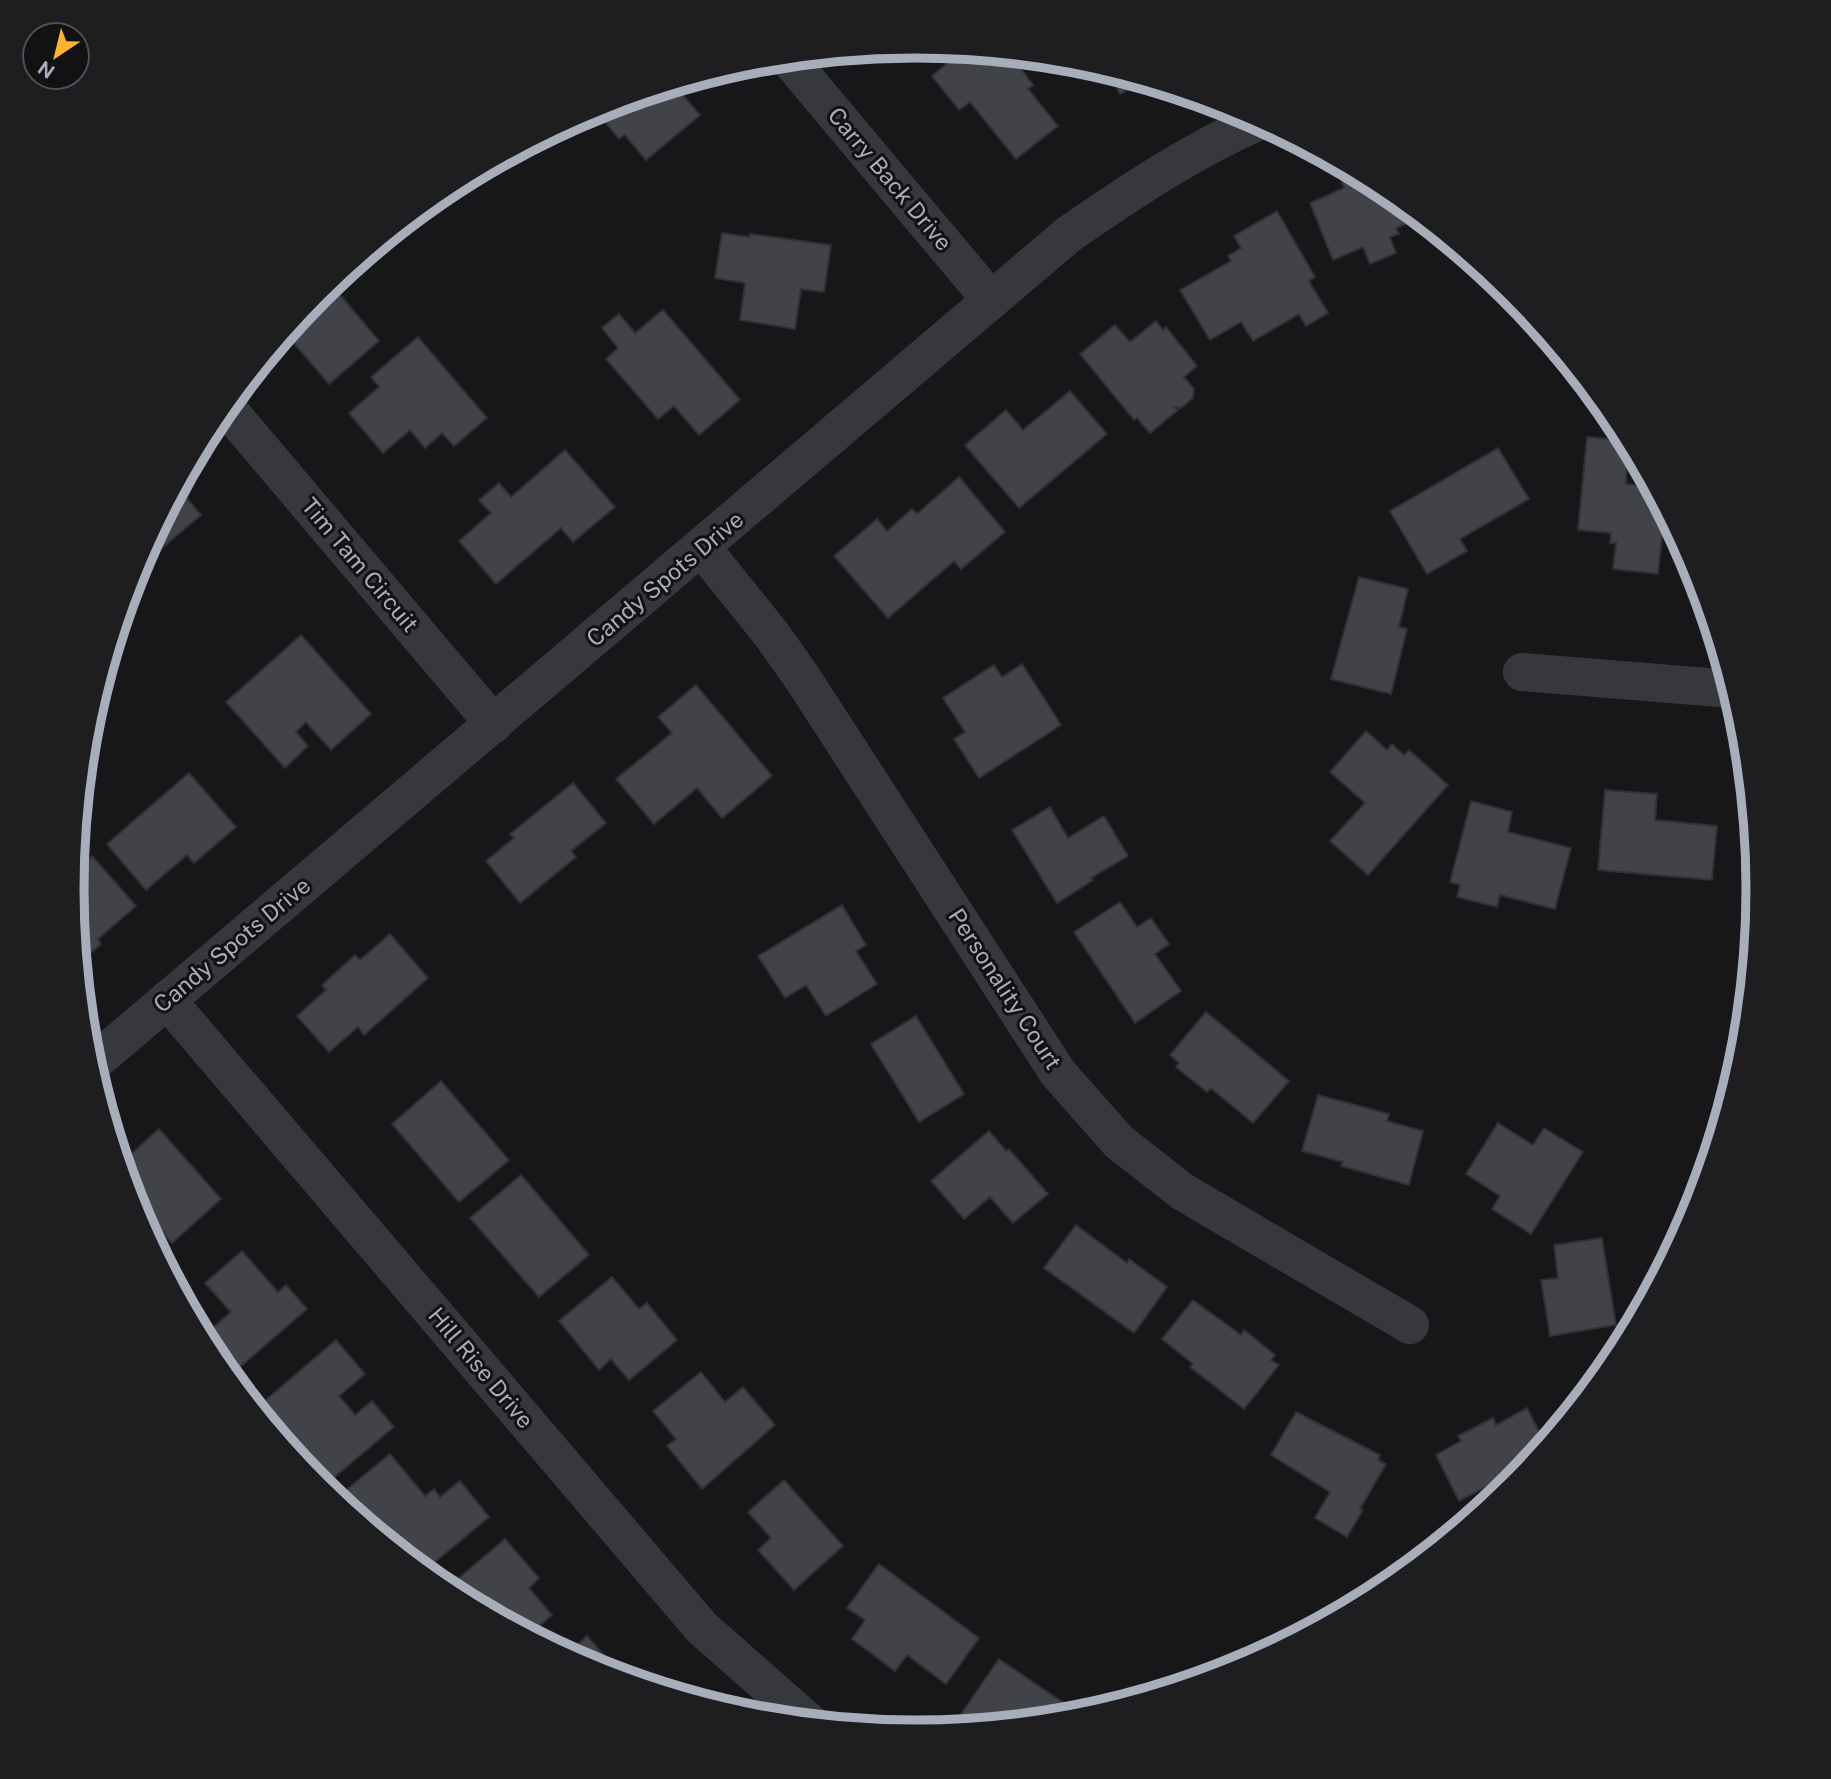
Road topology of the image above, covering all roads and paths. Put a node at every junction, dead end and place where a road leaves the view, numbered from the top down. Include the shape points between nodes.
1 (796, 67) edge
2 (1246, 127) edge
3 (991, 300) junction
4 (233, 414) edge
5 (702, 548) junction
6 (1522, 672) dead end
7 (1722, 688) edge
8 (495, 724) junction
9 (167, 1000) junction
10 (101, 1056) edge
11 (1410, 1325) dead end
12 (798, 1713) edge

1 - 3 street, Carry Back Drive
2 - 3 street, Candy Spots Drive via 1146,181 1069,234
3 - 5 street, Candy Spots Drive
4 - 8 street, Tim Tam Circuit
5 - 8 street, Candy Spots Drive
5 - 11 street, Personality Court via 803,679 1058,1073 1119,1142 1184,1192
6 - 7 street
8 - 9 street, Candy Spots Drive
9 - 10 street, Candy Spots Drive
9 - 12 street, Hill Rise Drive via 702,1628

